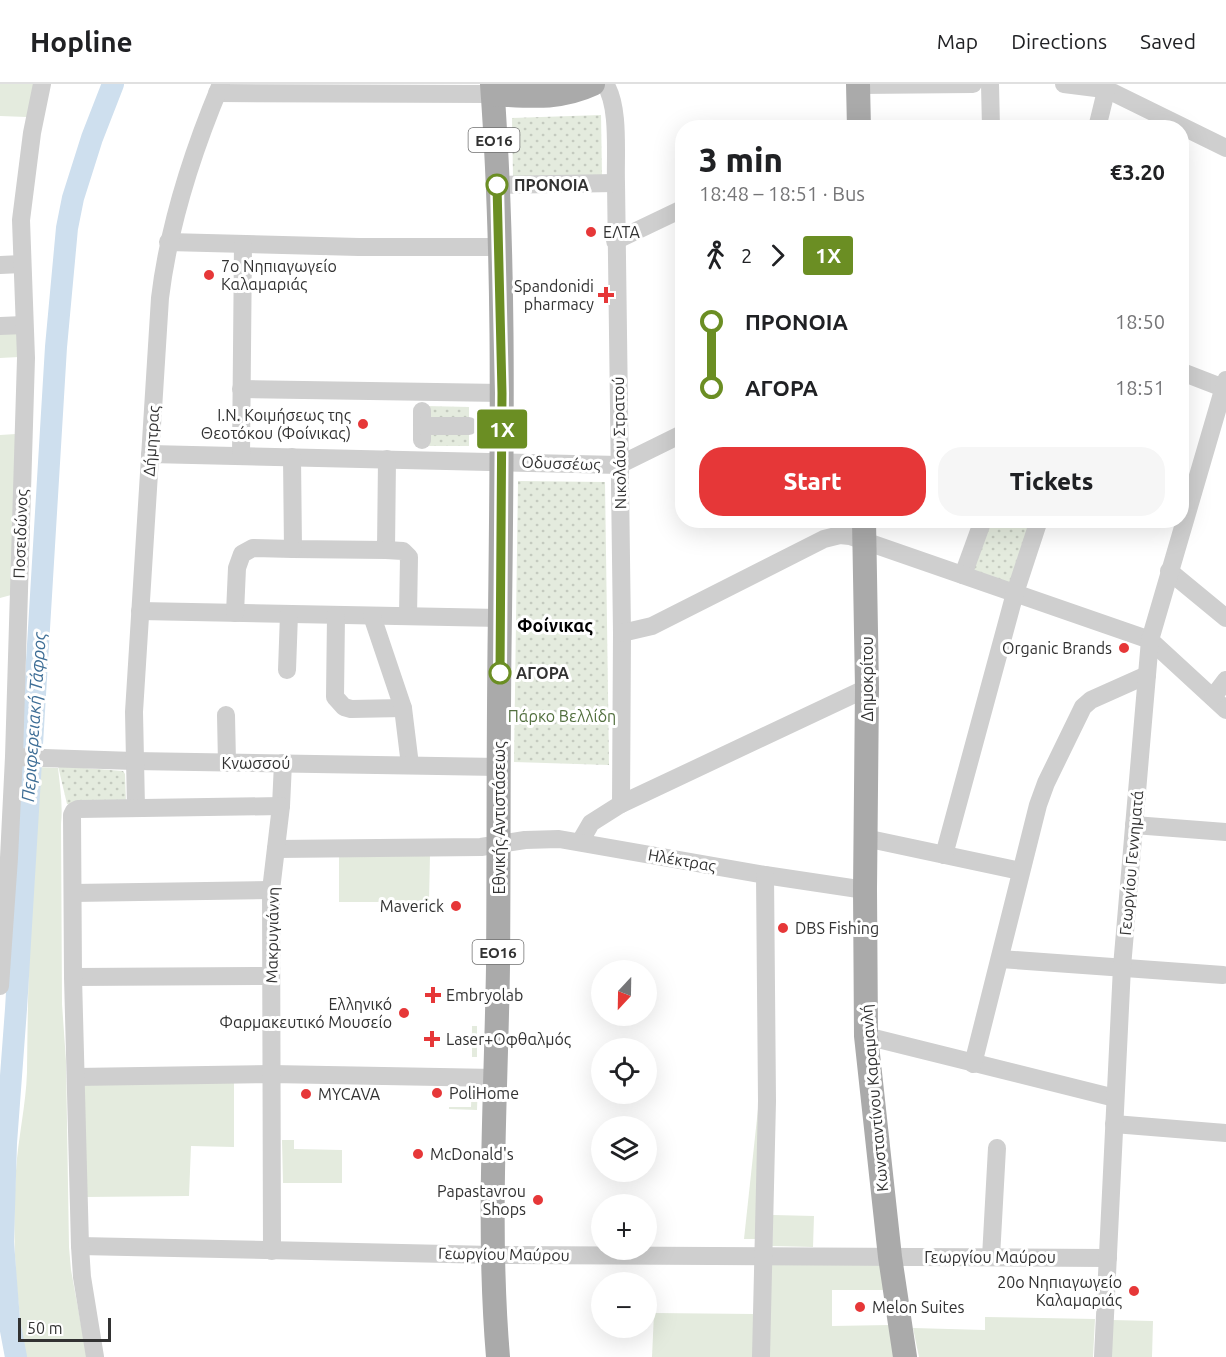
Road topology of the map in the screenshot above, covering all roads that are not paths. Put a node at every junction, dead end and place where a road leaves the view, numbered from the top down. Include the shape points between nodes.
1 (42, 84) edge
2 (593, 84) edge
3 (605, 84) edge
4 (973, 84) edge
5 (990, 84) edge
6 (1064, 84) edge
7 (858, 85) edge
8 (219, 88) edge
9 (492, 89) edge
10 (1112, 89) edge
11 (857, 120) edge
12 (992, 120) edge
13 (1100, 120) edge
14 (1172, 120) edge
15 (1189, 129) edge
16 (1226, 148) edge
17 (616, 183) junction
18 (497, 185) junction
19 (675, 212) edge
20 (615, 241) junction
21 (168, 242) junction
22 (243, 244) junction
23 (499, 247) junction
24 (22, 264) junction
25 (0, 265) edge
26 (24, 325) junction
27 (0, 326) edge
28 (1189, 374) edge
29 (1225, 386) edge
30 (241, 389) junction
31 (502, 393) junction
32 (422, 426) dead end
33 (469, 426) dead end
34 (675, 437) edge
35 (150, 454) junction
36 (241, 456) junction
37 (292, 457) junction
38 (387, 459) junction
39 (503, 461) junction
40 (619, 465) junction
41 (1190, 477) edge
42 (980, 528) edge
43 (1036, 528) edge
44 (1179, 528) edge
45 (864, 530) edge
46 (293, 549) junction
47 (386, 550) junction
48 (1169, 571) junction
49 (963, 575) junction
50 (1015, 593) junction
51 (140, 611) junction
52 (235, 613) junction
53 (289, 614) junction
54 (336, 615) junction
55 (372, 616) junction
56 (408, 616) junction
57 (500, 618) junction
58 (1226, 618) edge
59 (621, 633) junction
60 (1150, 640) junction
61 (288, 670) dead end
62 (1146, 675) junction
63 (1226, 680) edge
64 (867, 688) junction
65 (1219, 704) edge
66 (403, 708) junction
67 (226, 715) dead end
68 (17, 757) junction
69 (134, 761) junction
70 (227, 763) junction
71 (283, 763) junction
72 (410, 765) junction
73 (499, 767) junction
74 (621, 804) junction
75 (281, 806) junction
76 (136, 807) junction
77 (1134, 825) junction
78 (1226, 832) edge
79 (865, 838) junction
80 (580, 842) junction
81 (499, 844) junction
82 (276, 849) junction
83 (944, 855) junction
84 (5, 860) edge
85 (1020, 871) junction
86 (765, 875) junction
87 (271, 890) junction
88 (864, 890) junction
89 (73, 893) junction
90 (1000, 959) junction
91 (1122, 967) junction
92 (1223, 975) dead end
93 (271, 976) junction
94 (74, 977) junction
95 (0, 986) edge
96 (866, 1036) junction
97 (973, 1064) junction
98 (271, 1074) junction
99 (76, 1077) junction
100 (496, 1077) junction
101 (1115, 1098) junction
102 (1114, 1124) junction
103 (1226, 1133) edge
104 (997, 1148) dead end
105 (81, 1246) junction
106 (272, 1251) junction
107 (493, 1255) junction
108 (763, 1256) junction
109 (890, 1257) junction
110 (991, 1257) junction
111 (1108, 1258) junction
112 (494, 1301) junction
113 (95, 1357) edge
114 (486, 1357) edge
115 (498, 1357) edge
116 (761, 1357) edge
117 (905, 1357) edge
118 (1103, 1357) edge

1 - 24 street, Ποσειδώνος via 21,220
2 - 9 main road via 558,96
3 - 17 street, Νικολάου Στρατού via 614,113
4 - 7 street
5 - 12 street
6 - 10 street
7 - 11 main road
8 - 9 street
8 - 21 street, Δήμητρας via 190,166
9 - 18 main road, Εθνικής Αντιστάσεως / ΕΟ16
10 - 13 street
10 - 14 street
15 - 16 street
17 - 18 street
17 - 20 street, Νικολάου Στρατού
18 - 23 main road, Εθνικής Αντιστάσεως / ΕΟ16
19 - 20 street
20 - 40 street, Νικολάου Στρατού
21 - 22 street
21 - 35 street, Δήμητρας via 160,298
22 - 23 street
22 - 30 street
23 - 31 main road, Εθνικής Αντιστάσεως / ΕΟ16
24 - 25 street
24 - 26 street, Ποσειδώνος
26 - 27 street
26 - 68 street, Ποσειδώνος
28 - 29 street
29 - 41 street, Γεωργίου Γεννηματά
30 - 31 street
30 - 36 street
31 - 39 main road, Εθνικής Αντιστάσεως / ΕΟ16
32 - 33 street
34 - 40 street
35 - 36 street, Οδυσσέως
35 - 51 street, Δήμητρας
36 - 37 street, Οδυσσέως
37 - 38 street, Οδυσσέως
37 - 46 street
38 - 39 street, Οδυσσέως
38 - 47 street
39 - 40 street, Οδυσσέως
39 - 57 main road, Εθνικής Αντιστάσεως / ΕΟ16
40 - 59 street, Νικολάου Στρατού
42 - 49 street
43 - 50 street
44 - 48 street, Γεωργίου Γεννηματά
45 - 49 street
45 - 59 street via 824,539 652,626
45 - 64 main road, Δημοκρίτου
46 - 47 street
46 - 52 street via 253,548 242,554 237,568
47 - 56 street via 408,555
48 - 58 street
48 - 60 street, Γεωργίου Γεννηματά
49 - 50 street
50 - 60 street
50 - 83 street
51 - 52 street
51 - 69 street, Δήμητρας
52 - 53 street
53 - 54 street
53 - 61 street
54 - 55 street
54 - 66 street via 335,697 351,709
55 - 56 street
55 - 66 street
56 - 57 street
57 - 73 main road, Εθνικής Αντιστάσεως / ΕΟ16
59 - 74 street, Νικολάου Στρατού
60 - 62 street, Γεωργίου Γεννηματά
60 - 65 street
62 - 77 street, Γεωργίου Γεννηματά
62 - 85 street via 1083,707 1046,783
63 - 65 street
64 - 74 street
64 - 79 main road, Δημοκρίτου
66 - 72 street
67 - 70 street
68 - 69 street, Κνωσσού
68 - 84 street, Ποσειδώνος
69 - 70 street, Κνωσσού
69 - 76 street, Δήμητρας
70 - 71 street, Κνωσσού
71 - 72 street, Κνωσσού
71 - 75 street, Μακρυγιάννη
72 - 73 street, Κνωσσού
73 - 81 main road, Εθνικής Αντιστάσεως / ΕΟ16
74 - 80 street via 591,823
75 - 76 street
75 - 82 street, Μακρυγιάννη
76 - 89 street via 74,811
77 - 78 street
77 - 91 street, Γεωργίου Γεννηματά
79 - 83 street
79 - 88 main road, Κωνσταντίνου Καραμανλή
80 - 81 street, Ηλέκτρας via 548,838
80 - 86 street, Ηλέκτρας
81 - 82 street, Ηλέκτρας
81 - 100 main road, Εθνικής Αντιστάσεως / ΕΟ16
82 - 87 street, Μακρυγιάννη
83 - 85 street
84 - 95 street, Ποσειδώνος
85 - 90 street
86 - 88 street, Ηλέκτρας
86 - 108 street
87 - 89 street
87 - 93 street, Μακρυγιάννη
88 - 96 main road, Κωνσταντίνου Καραμανλή
89 - 94 street
90 - 91 street
90 - 97 street
91 - 92 street
91 - 101 street, Γεωργίου Γεννηματά
93 - 94 street
93 - 98 street, Μακρυγιάννη
94 - 99 street
96 - 97 street
96 - 109 main road, Κωνσταντίνου Καραμανλή
97 - 101 street
98 - 99 street
98 - 100 street
98 - 106 street, Μακρυγιάννη
99 - 105 street
100 - 107 main road, Εθνικής Αντιστάσεως / ΕΟ16
101 - 102 street, Γεωργίου Γεννηματά
102 - 103 street
102 - 111 street, Γεωργίου Γεννηματά
104 - 110 street
105 - 106 street, Γεωργίου Μαύρου
105 - 113 street
106 - 107 street, Γεωργίου Μαύρου
107 - 108 street, Γεωργίου Μαύρου
107 - 112 main road, Εθνικής Αντιστάσεως / ΕΟ16
108 - 109 street, Γεωργίου Μαύρου
108 - 116 street
109 - 110 street, Γεωργίου Μαύρου
109 - 117 main road, Κωνσταντίνου Καραμανλή
110 - 111 street, Γεωργίου Μαύρου
111 - 118 street, Γεωργίου Γεννηματά
112 - 114 main road, Εθνικής Αντιστάσεως / ΕΟ16
112 - 115 main road, Εθνικής Αντιστάσεως / ΕΟ16

